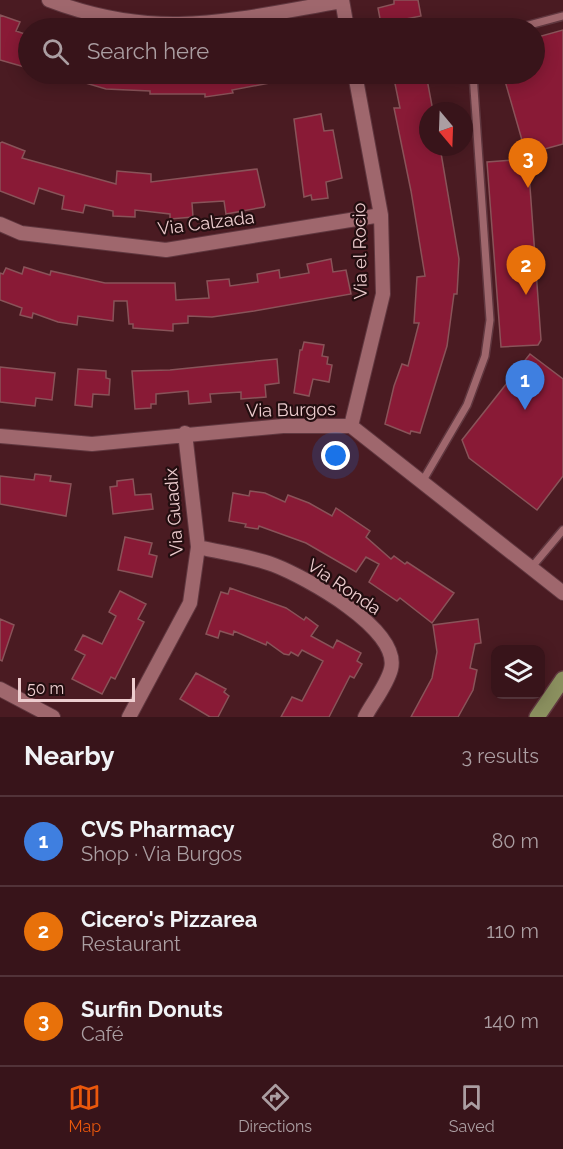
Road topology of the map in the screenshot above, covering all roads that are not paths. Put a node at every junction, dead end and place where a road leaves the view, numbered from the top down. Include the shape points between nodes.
1 (49, 0) edge
2 (342, 1) edge
3 (563, 16) edge
4 (106, 18) edge
5 (241, 18) edge
6 (345, 18) edge
7 (545, 21) edge
8 (357, 84) edge
9 (474, 84) edge
10 (381, 215) junction
11 (0, 224) edge
12 (351, 426) junction
13 (185, 433) junction
14 (0, 436) edge
15 (422, 482) junction
16 (563, 530) edge
17 (198, 547) junction
18 (531, 568) junction
19 (563, 593) edge
20 (563, 679) edge
21 (0, 689) edge
22 (53, 717) edge
23 (129, 717) edge
24 (365, 717) edge
25 (537, 717) edge

1 - 4 street
2 - 5 street
2 - 6 street
3 - 7 lane
8 - 10 street, Via el Rocio
9 - 15 lane via 490,320 485,357 467,405
10 - 11 street, Via Calzada via 166,250 21,233
10 - 12 street, Via el Rocio via 383,294
12 - 13 street, Via Burgos
12 - 15 street, Via Burgos
13 - 14 street, Via Burgos via 92,444
13 - 17 street, Via Guadix
15 - 18 street, Via Burgos
16 - 18 lane
17 - 23 street, Via Guadix via 190,603
17 - 24 street, Via Ronda via 273,565 312,583 374,627 390,649 391,668
18 - 19 street, Via Burgos
20 - 25 main road
21 - 22 street

